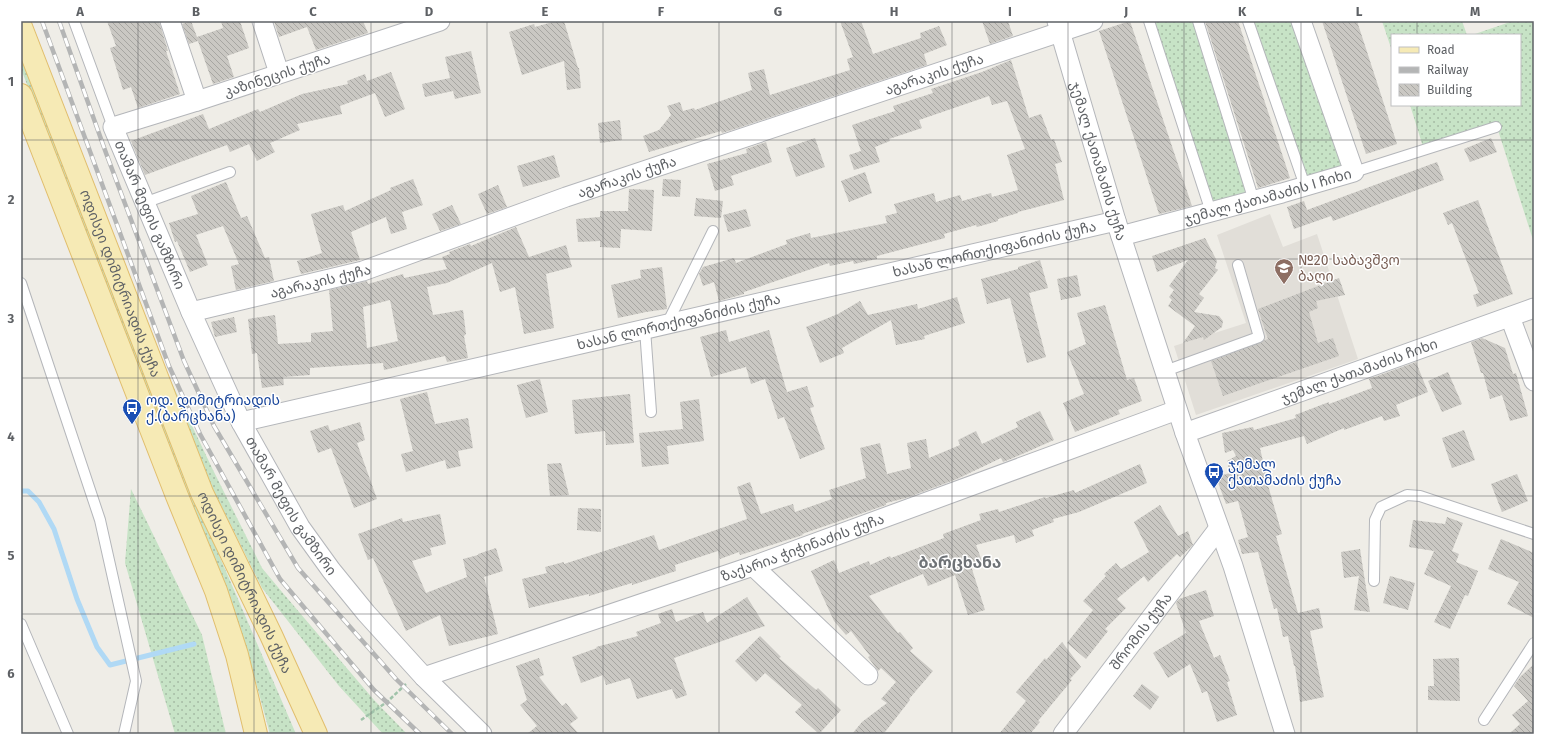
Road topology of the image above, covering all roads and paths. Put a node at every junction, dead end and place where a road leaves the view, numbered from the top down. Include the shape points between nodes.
1 (74, 21) edge
2 (170, 21) edge
3 (262, 21) edge
4 (440, 21) edge
5 (1094, 21) edge
6 (1149, 21) edge
7 (1198, 21) edge
8 (1248, 21) edge
9 (1302, 21) edge
10 (1059, 26) edge
11 (21, 27) edge
12 (279, 74) junction
13 (21, 95) edge
14 (197, 101) junction
15 (113, 127) junction
16 (1496, 127) dead end
17 (230, 172) dead end
18 (1354, 172) junction
19 (1305, 186) junction
20 (1254, 201) junction
21 (144, 203) junction
22 (1211, 212) junction
23 (1119, 228) junction
24 (713, 231) dead end
25 (1238, 265) dead end
26 (21, 283) edge
27 (1534, 308) edge
28 (191, 312) junction
29 (1510, 317) junction
30 (667, 324) junction
31 (645, 329) junction
32 (1165, 371) junction
33 (1534, 381) edge
34 (1177, 410) junction
35 (651, 412) dead end
36 (241, 422) junction
37 (1185, 433) junction
38 (1219, 528) junction
39 (1534, 534) edge
40 (753, 566) junction
41 (1374, 581) dead end
42 (21, 624) edge
43 (1534, 643) edge
44 (420, 673) junction
45 (868, 675) dead end
46 (361, 720) dead end
47 (1484, 720) dead end
48 (68, 734) edge
49 (124, 734) edge
50 (256, 734) edge
51 (316, 734) edge
52 (482, 734) edge
53 (1063, 734) edge
54 (1284, 734) edge

1 - 15 lane
2 - 14 street
3 - 12 street
4 - 12 street, კაზინეცის ქუჩა
5 - 10 street
6 - 22 lane
7 - 20 lane
8 - 19 lane
9 - 18 street, ჯემალ ქათამაძის I ჩიხი
10 - 23 street, ჯემალ ქათამაძის ქუჩა
10 - 28 street, აგარაკის ქუჩა via 566,197 363,271
11 - 51 main road, ოდისეი დიმიტრიადის ქუჩა via 202,493
12 - 14 street, კაზინეცის ქუჩა
13 - 50 main road, ოდისეი დიმიტრიადის ქუჩა via 216,591 237,655
14 - 15 street, კაზინეცის ქუჩა
15 - 21 street, თამარ მეფის გამზირი
16 - 18 lane
17 - 21 lane
18 - 19 street, ჯემალ ქათამაძის I ჩიხი
19 - 20 street, ჯემალ ქათამაძის I ჩიხი
20 - 22 street, ჯემალ ქათამაძის I ჩიხი
21 - 28 street, თამარ მეფის გამზირი
22 - 23 street, ჯემალ ქათამაძის I ჩიხი
23 - 30 street, ხასან ლორთქიფანიძის ქუჩა
23 - 32 street, ჯემალ ქათამაძის ქუჩა
24 - 30 lane
25 - 32 lane via 1259,337
26 - 49 lane via 100,520 136,681
27 - 29 street, ჯემალ ქათამაძის ჩიხი
28 - 36 street, თამარ მეფის გამზირი
29 - 33 street
29 - 37 street, ჯემალ ქათამაძის ჩიხი
30 - 31 street, ხასან ლორთქიფანიძის ქუჩა
31 - 35 lane
31 - 36 street, ხასან ლორთქიფანიძის ქუჩა
32 - 34 street, ჯემალ ქათამაძის ქუჩა
34 - 37 street, ჯემალ ქათამაძის ქუჩა
34 - 40 street, ზაქარია ჭიჭინაძის ქუჩა
36 - 44 street, თამარ მეფის გამზირი via 300,527 366,613
37 - 38 street, ჯემალ ქათამაძის ქუჩა
38 - 53 street, შრომის ქუჩა
38 - 54 street, ჯემალ ქათამაძის ქუჩა
39 - 41 lane via 1420,496 1407,495 1381,508 1375,520
40 - 44 street, ზაქარია ჭიჭინაძის ქუჩა
40 - 45 street
42 - 48 lane
43 - 47 lane
44 - 46 path via 387,702
44 - 52 street, თამარ მეფის გამზირი

